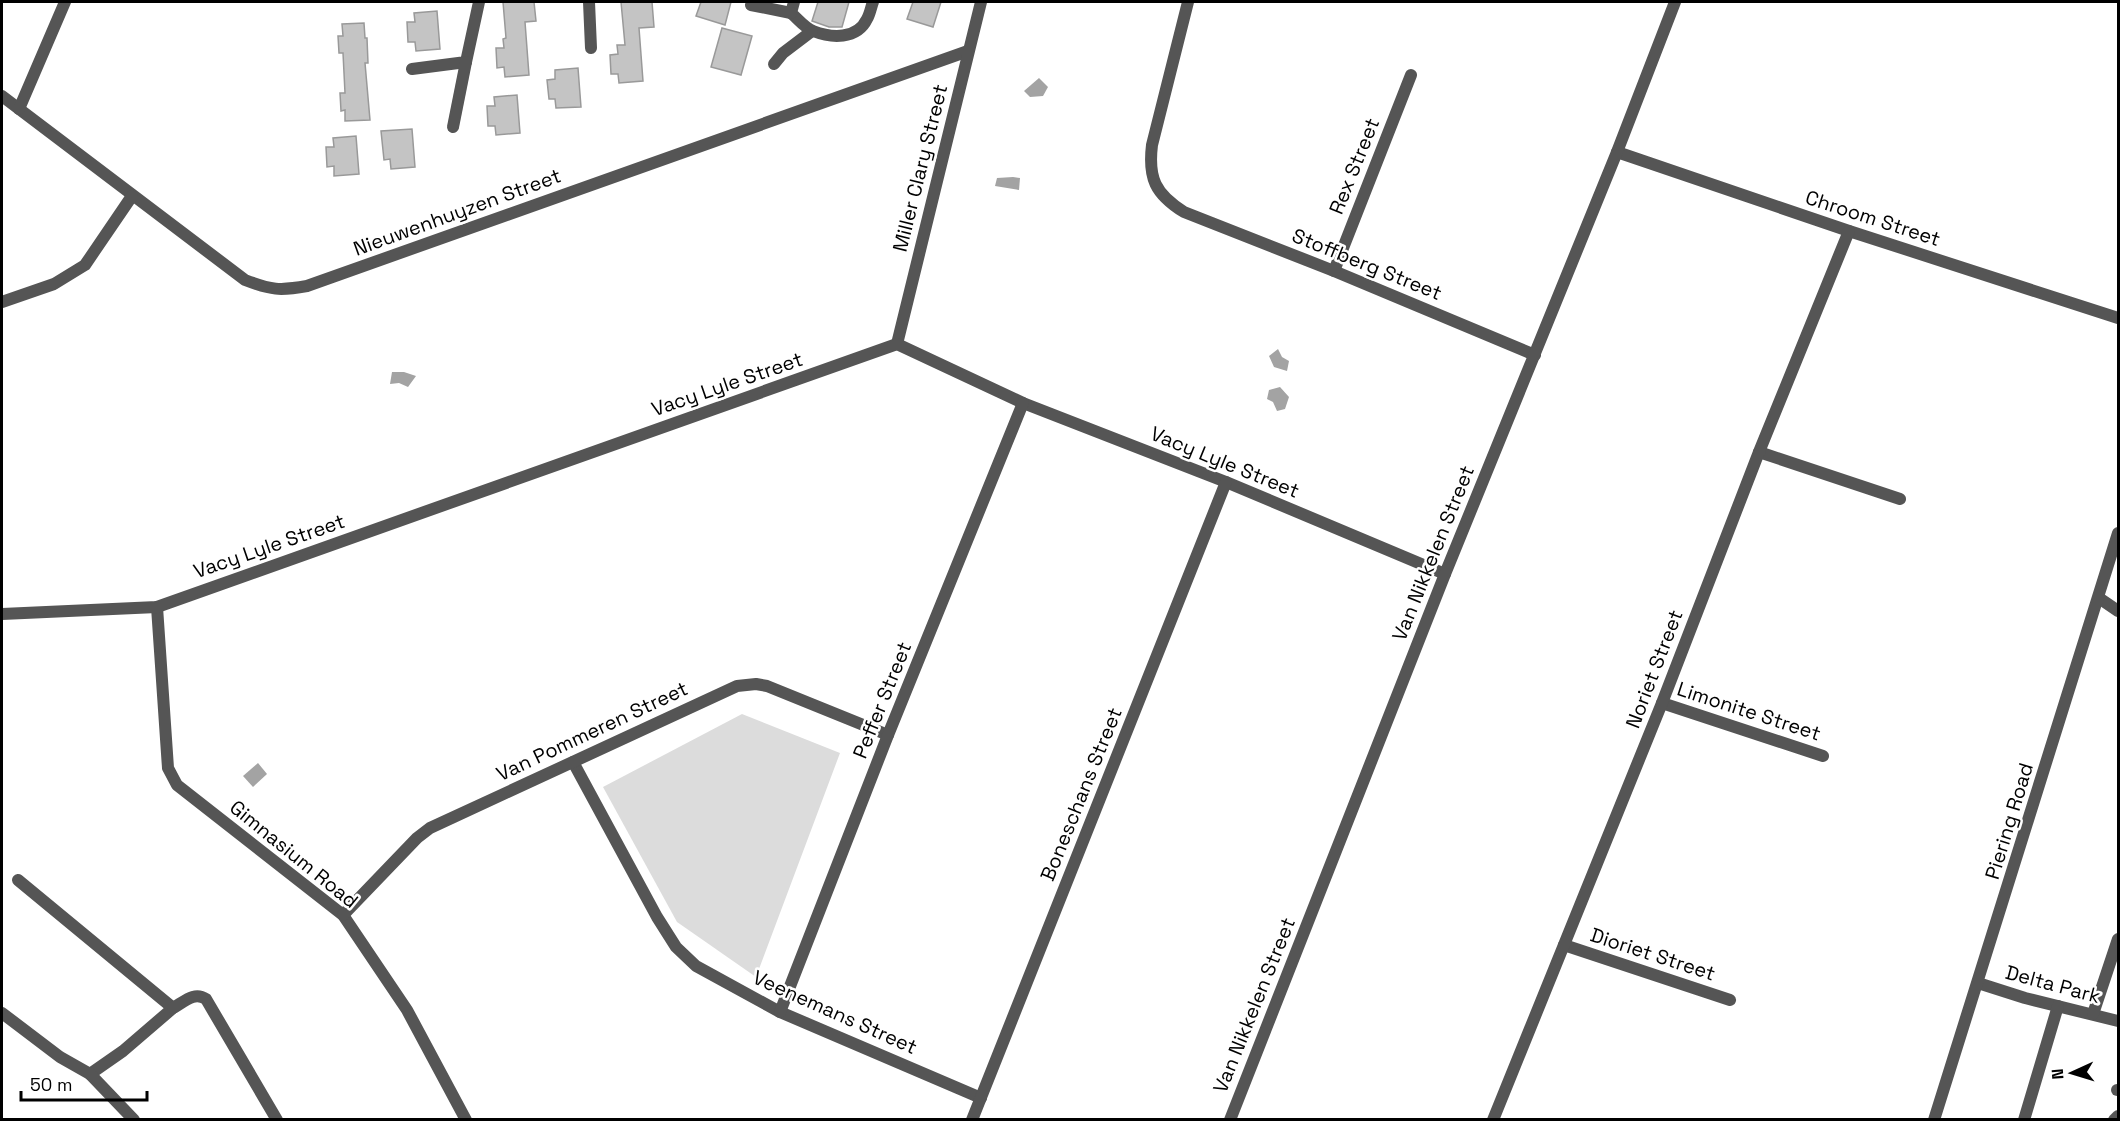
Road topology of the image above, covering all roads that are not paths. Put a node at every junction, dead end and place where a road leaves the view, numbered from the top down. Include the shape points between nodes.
1 (65, 2) edge
2 (478, 2) edge
3 (589, 2) edge
4 (873, 2) edge
5 (981, 2) edge
6 (1188, 2) edge
7 (1675, 2) edge
8 (751, 4) dead end
9 (792, 7) edge
10 (812, 31) junction
11 (591, 48) dead end
12 (968, 51) junction
13 (466, 62) junction
14 (774, 64) dead end
15 (412, 69) dead end
16 (1411, 75) dead end
17 (2, 96) edge
18 (19, 110) junction
19 (453, 127) dead end
20 (1617, 152) junction
21 (132, 196) junction
22 (1849, 231) junction
23 (1334, 271) junction
24 (2, 302) edge
25 (2118, 318) edge
26 (897, 344) junction
27 (1535, 355) junction
28 (1023, 403) junction
29 (1760, 452) junction
30 (1226, 482) junction
31 (1900, 499) dead end
32 (2118, 533) edge
33 (1445, 574) junction
34 (2099, 598) junction
35 (157, 607) junction
36 (2118, 611) edge
37 (2, 614) edge
38 (1662, 703) junction
39 (888, 735) junction
40 (1823, 756) dead end
41 (573, 762) junction
42 (18, 880) dead end
43 (343, 915) junction
44 (2118, 939) edge
45 (1564, 945) junction
46 (1978, 983) junction
47 (1730, 1000) dead end
48 (2058, 1006) junction
49 (173, 1008) junction
50 (780, 1012) junction
51 (2, 1013) edge
52 (2093, 1014) junction
53 (2118, 1021) edge
54 (90, 1074) junction
55 (981, 1098) junction
56 (2118, 1116) edge
57 (134, 1119) edge
58 (277, 1119) edge
59 (466, 1119) edge
60 (972, 1119) edge
61 (1230, 1119) edge
62 (1493, 1119) edge
63 (1934, 1119) edge
64 (2024, 1119) edge
65 (2114, 1119) edge

1 - 18 street
2 - 13 street
3 - 11 street
4 - 10 street via 867,20 853,33 839,37
5 - 12 street, Miller Clary Street
6 - 23 street, Stoffberg Street via 1152,145 1150,163 1158,190 1168,203 1184,213
7 - 20 street, Van Nikkelen Street
8 - 9 street
9 - 10 street
10 - 14 street
12 - 21 street, Nieuwenhuyzen Street via 307,286 280,291 245,280
12 - 26 street, Miller Clary Street
13 - 15 street
13 - 19 street
16 - 23 street, Rex Street
17 - 18 street, Nieuwenhuyzen Street
18 - 21 street, Nieuwenhuyzen Street
20 - 22 street, Chroom Street
20 - 27 street, Van Nikkelen Street
21 - 24 street via 85,265 54,284
22 - 25 street, Chroom Street
22 - 29 street, Noriet Street
23 - 27 street, Stoffberg Street
26 - 28 street, Vacy Lyle Street
26 - 35 street, Vacy Lyle Street
27 - 33 street, Van Nikkelen Street
28 - 30 street, Vacy Lyle Street
28 - 39 street, Peffer Street
29 - 31 street
29 - 38 street, Noriet Street
30 - 33 street, Vacy Lyle Street
30 - 55 street, Boneschans Street
32 - 34 street, Piering Road
33 - 61 street, Van Nikkelen Street
34 - 36 street
34 - 46 street, Piering Road
35 - 37 street, Vacy Lyle Street
35 - 43 street, Gimnasium Road via 171,776 177,785
38 - 40 street, Limonite Street
38 - 45 street, Noriet Street
39 - 41 street, Van Pommeren Street via 767,686 746,684
39 - 50 street, Peffer Street
41 - 43 street, Van Pommeren Street via 430,828
41 - 50 street, Veenemans Street via 676,946 696,966
42 - 49 street
43 - 59 street, Gimnasium Road via 407,1010
44 - 52 street
45 - 47 street, Dioriet Street
45 - 62 street, Noriet Street
46 - 48 street, Delta Park
46 - 63 street, Piering Road
48 - 52 street, Delta Park
48 - 64 street
49 - 54 street
49 - 58 street via 195,996 206,999
50 - 55 street, Veenemans Street
51 - 54 street via 60,1057
52 - 53 street, Delta Park
54 - 57 street
55 - 60 street, Boneschans Street
56 - 65 street

